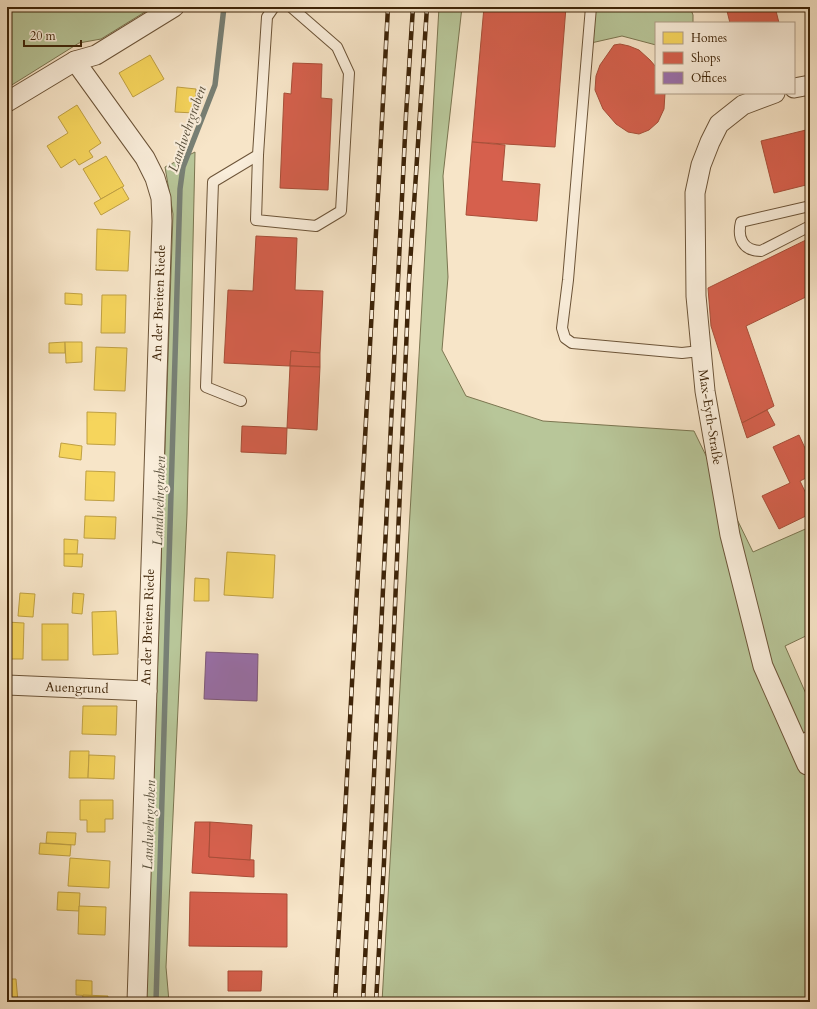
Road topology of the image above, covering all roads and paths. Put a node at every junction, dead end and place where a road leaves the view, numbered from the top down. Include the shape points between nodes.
1 (174, 7) edge
2 (274, 7) edge
3 (291, 7) edge
4 (591, 7) edge
5 (75, 61) junction
6 (810, 85) edge
7 (795, 88) edge
8 (771, 94) edge
9 (7, 102) edge
10 (258, 155) junction
11 (810, 206) edge
12 (810, 226) edge
13 (700, 351) junction
14 (241, 401) dead end
15 (7, 685) edge
16 (147, 691) junction
17 (803, 739) edge
18 (807, 765) dead end
19 (136, 1002) edge

1 - 5 street via 96,55
2 - 10 lane via 267,17
3 - 10 lane via 336,47 349,73 341,211 316,226 256,220
4 - 13 lane via 562,328 565,338 572,343 682,353
5 - 9 street
5 - 16 street, An der Breiten Riede via 145,158 155,178 160,198 162,229
6 - 7 street
8 - 13 street, Max-Eyth-Straße via 743,105 719,124 701,165 695,193 696,296
10 - 14 lane via 213,182 206,387
11 - 12 lane via 741,222 739,231 747,248 761,251
13 - 17 street, Max-Eyth-Straße via 730,535 763,666
15 - 16 street, Auengrund
16 - 19 street, An der Breiten Riede
17 - 18 street, Max-Eyth-Straße

